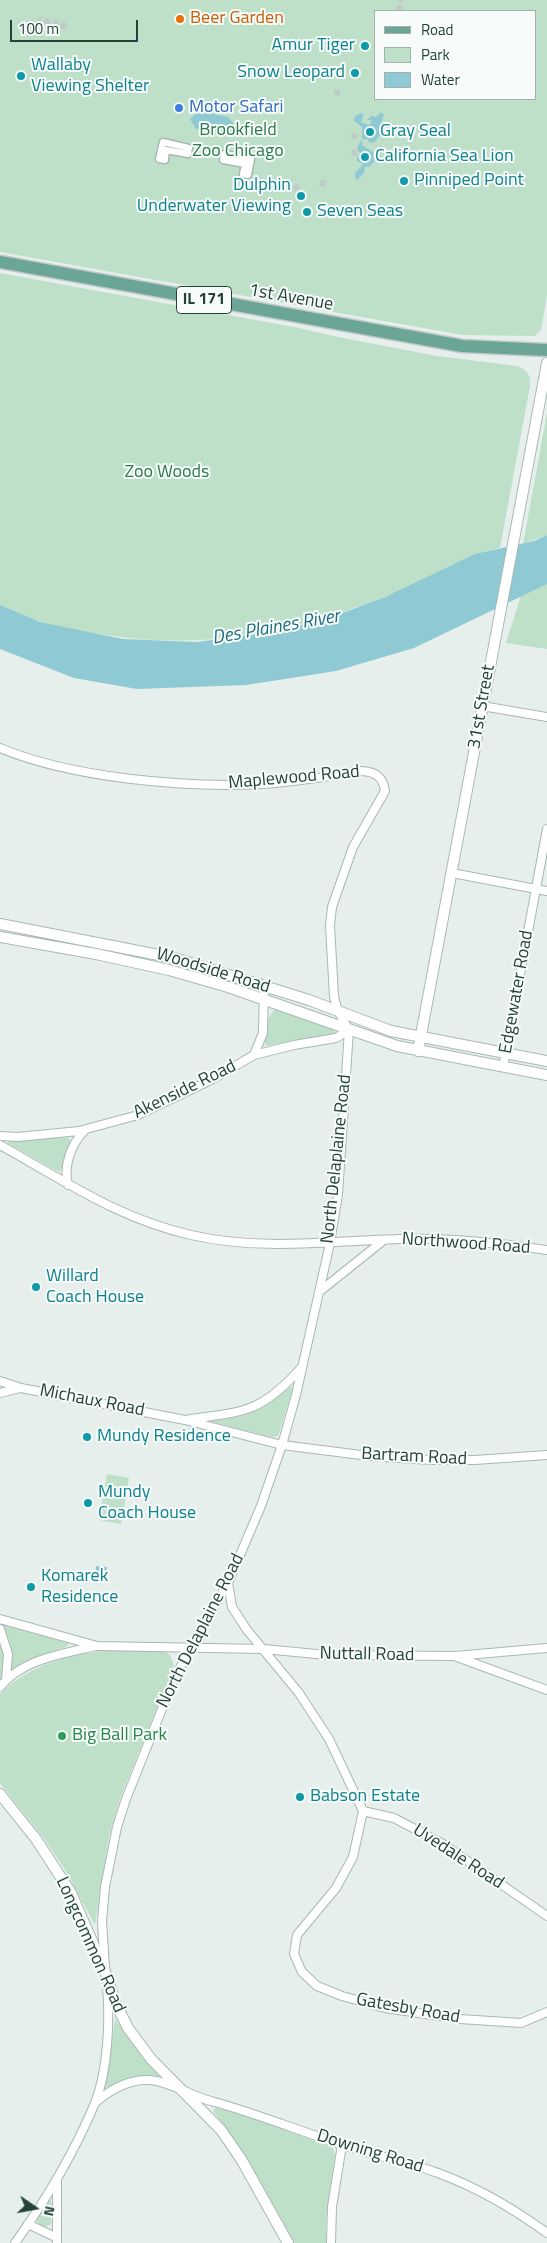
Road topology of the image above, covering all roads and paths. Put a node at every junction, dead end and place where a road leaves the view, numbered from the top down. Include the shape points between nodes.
1 (189, 148) joint
2 (243, 174) joint
3 (0, 262) edge
4 (547, 350) edge
5 (547, 363) edge
6 (482, 706) junction
7 (547, 717) edge
8 (0, 748) edge
9 (547, 829) edge
10 (452, 873) junction
11 (536, 889) junction
12 (547, 891) edge
13 (0, 924) edge
14 (0, 937) edge
15 (264, 985) junction
16 (264, 999) junction
17 (338, 1011) junction
18 (349, 1030) junction
19 (421, 1038) junction
20 (418, 1051) junction
21 (254, 1054) junction
22 (506, 1054) junction
23 (547, 1061) edge
24 (503, 1067) junction
25 (547, 1075) edge
26 (84, 1130) junction
27 (0, 1136) edge
28 (0, 1145) edge
29 (68, 1185) junction
30 (384, 1240) junction
31 (330, 1243) junction
32 (547, 1250) edge
33 (319, 1292) junction
34 (302, 1366) junction
35 (0, 1381) edge
36 (21, 1388) junction
37 (0, 1393) edge
38 (186, 1420) junction
39 (282, 1445) junction
40 (547, 1455) edge
41 (228, 1583) junction
42 (0, 1619) edge
43 (0, 1629) edge
44 (97, 1646) junction
45 (190, 1648) junction
46 (547, 1648) edge
47 (264, 1649) junction
48 (455, 1656) junction
49 (6, 1680) junction
50 (0, 1687) edge
51 (547, 1690) edge
52 (0, 1794) edge
53 (363, 1811) junction
54 (547, 1916) edge
55 (105, 1971) junction
56 (547, 2012) edge
57 (183, 2092) junction
58 (95, 2102) junction
59 (342, 2145) junction
60 (57, 2180) junction
61 (28, 2224) junction
62 (547, 2233) edge
63 (56, 2240) edge
64 (14, 2243) edge
65 (288, 2243) edge
66 (332, 2243) edge

1 - 1 street via 163,142 159,159 165,160 166,150 188,154
2 - 2 street via 248,175 251,159 224,154 223,160 245,164
3 - 4 main road, 1st Avenue / IL 171 via 462,346
5 - 6 street, 31st Street
6 - 7 street
6 - 10 street, 31st Street
8 - 17 street, Maplewood Road via 67,768 168,781 248,784 362,771 377,774 385,791 353,847 332,907 330,945
9 - 11 street, Edgewater Road
10 - 11 street
10 - 19 street, 31st Street
11 - 12 street
11 - 22 street, Edgewater Road
13 - 15 street, Woodside Road via 147,951
14 - 16 street, Woodside Road via 137,962
15 - 16 street, Akenside Road
15 - 17 street, Woodside Road
16 - 18 street, Woodside Road
16 - 21 street, Akenside Road via 263,1033
17 - 18 street, Maplewood Road
17 - 19 street, Woodside Road via 373,1026
18 - 20 street, Woodside Road
18 - 21 street, Akenside Road via 336,1038
18 - 31 street, North Delaplaine Road via 338,1194
19 - 20 street, 31st Street
19 - 22 street, Woodside Road
20 - 24 street, Woodside Road
21 - 26 street, Akenside Road via 213,1079 138,1115
22 - 23 street, Woodside Road
22 - 24 street, Edgewater Road
24 - 25 street, Woodside Road
26 - 27 street, Akenside Road
26 - 29 street via 70,1154 66,1172
28 - 29 street, Northwood Road
29 - 31 street, Northwood Road via 135,1219 192,1236 260,1244
30 - 31 street, Northwood Road
30 - 32 street, Northwood Road via 421,1238 487,1242
30 - 33 street, Northwood Road
31 - 33 street, North Delaplaine Road
33 - 34 street, North Delaplaine Road
34 - 38 street, Michaux Road via 278,1391 255,1407
34 - 39 street, North Delaplaine Road
35 - 36 street, Michaux Road
36 - 37 street
36 - 38 street, Michaux Road
38 - 39 street, Michaux Road
39 - 40 street, Bartram Road via 431,1460
39 - 41 street, North Delaplaine Road
41 - 45 street, North Delaplaine Road
41 - 47 street via 232,1607
42 - 44 street
43 - 49 street via 8,1654
44 - 45 street
44 - 49 street via 31,1664
45 - 47 street
45 - 55 street, North Delaplaine Road via 150,1735 117,1827 102,1922
46 - 48 street, Nuttall Road
47 - 48 street, Nuttall Road via 327,1655
47 - 53 street via 299,1693 329,1739
48 - 51 street
49 - 50 street
52 - 55 street, Longcommon Road via 36,1839 71,1893
53 - 54 street, Uvedale Road via 394,1818 443,1844
53 - 56 street, Gatesby Road via 353,1857 336,1888 297,1935 294,1954 302,1972 317,1986 385,2008 460,2019 520,2023
55 - 57 street, Longcommon Road via 128,2028 151,2059
55 - 58 street, North Delaplaine Road via 107,2040
57 - 58 street, Longcommon Road via 159,2082 141,2080 124,2084
57 - 59 street, Downing Road
57 - 65 street, Longcommon Road via 220,2130 242,2159
58 - 60 street, North Delaplaine Road
59 - 62 street, Downing Road via 462,2183
59 - 66 street via 332,2207
60 - 61 street, North Delaplaine Road
60 - 63 street
61 - 63 street
61 - 64 street, North Delaplaine Road

